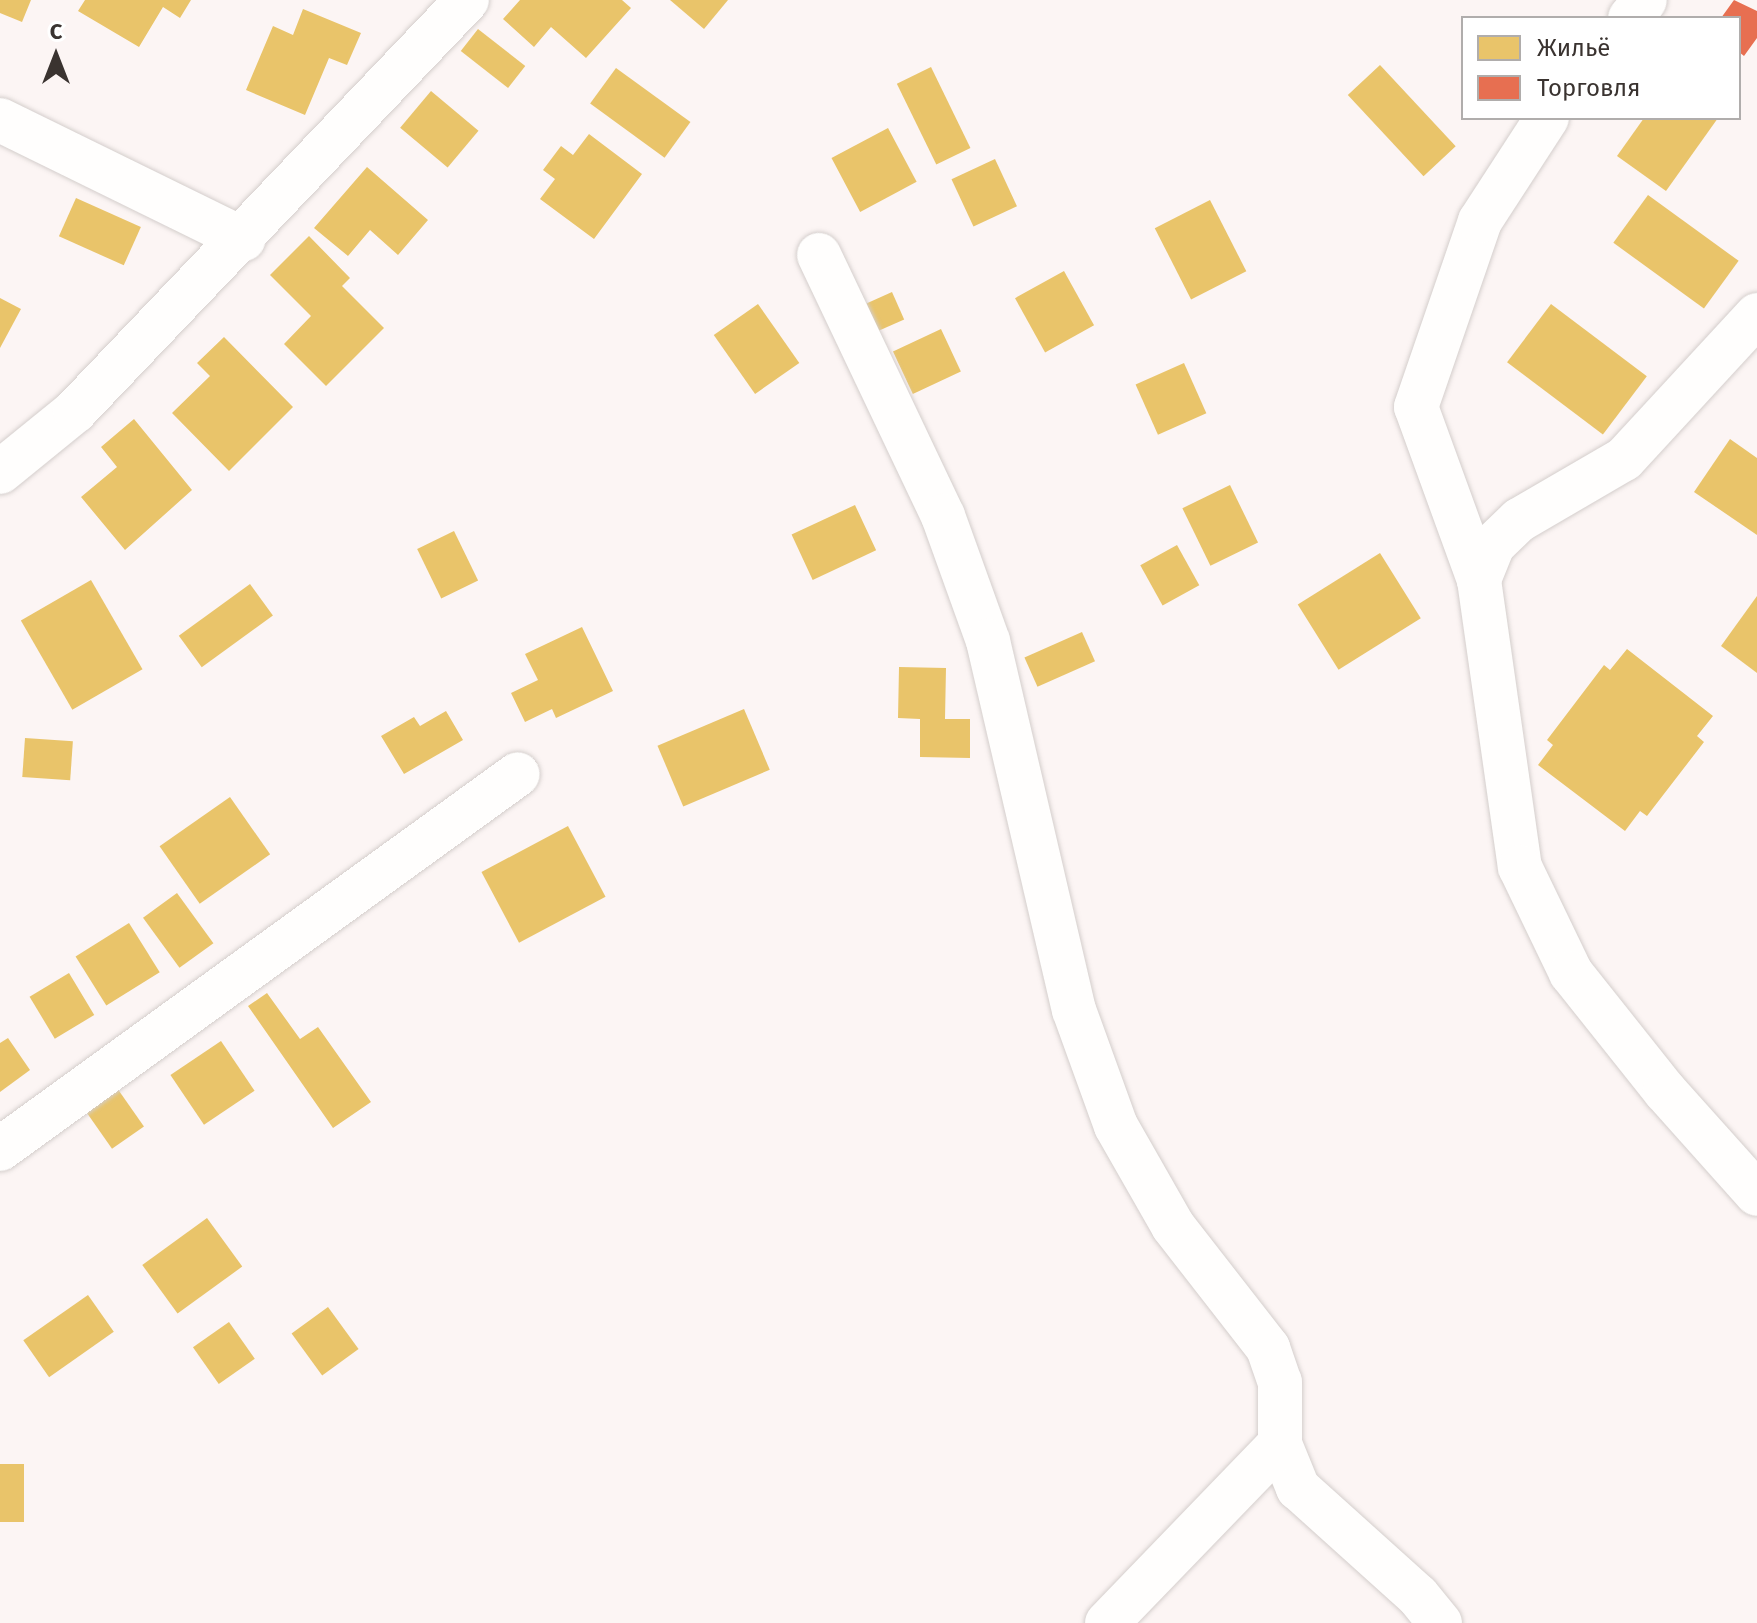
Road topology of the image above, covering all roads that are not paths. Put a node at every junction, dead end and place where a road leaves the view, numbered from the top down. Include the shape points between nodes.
1 (467, 0) edge
2 (1645, 0) edge
3 (1632, 16) edge
4 (0, 120) edge
5 (1546, 120) edge
6 (243, 239) junction
7 (819, 255) dead end
8 (1757, 315) edge
9 (0, 472) edge
10 (1479, 580) junction
11 (518, 774) dead end
12 (0, 1149) edge
13 (1757, 1194) edge
14 (1280, 1444) junction
15 (1107, 1623) edge
16 (1440, 1623) edge

1 - 6 street
2 - 3 street
4 - 6 street
5 - 10 street via 1480,221 1416,407
6 - 9 street via 75,411
7 - 14 street via 943,516 988,641 1074,1010 1116,1126 1173,1226 1268,1348 1280,1382
8 - 10 street via 1624,459 1519,520 1493,545
10 - 13 street via 1520,867 1571,973 1665,1091
11 - 12 street
14 - 15 street
14 - 16 street via 1298,1488 1418,1596

